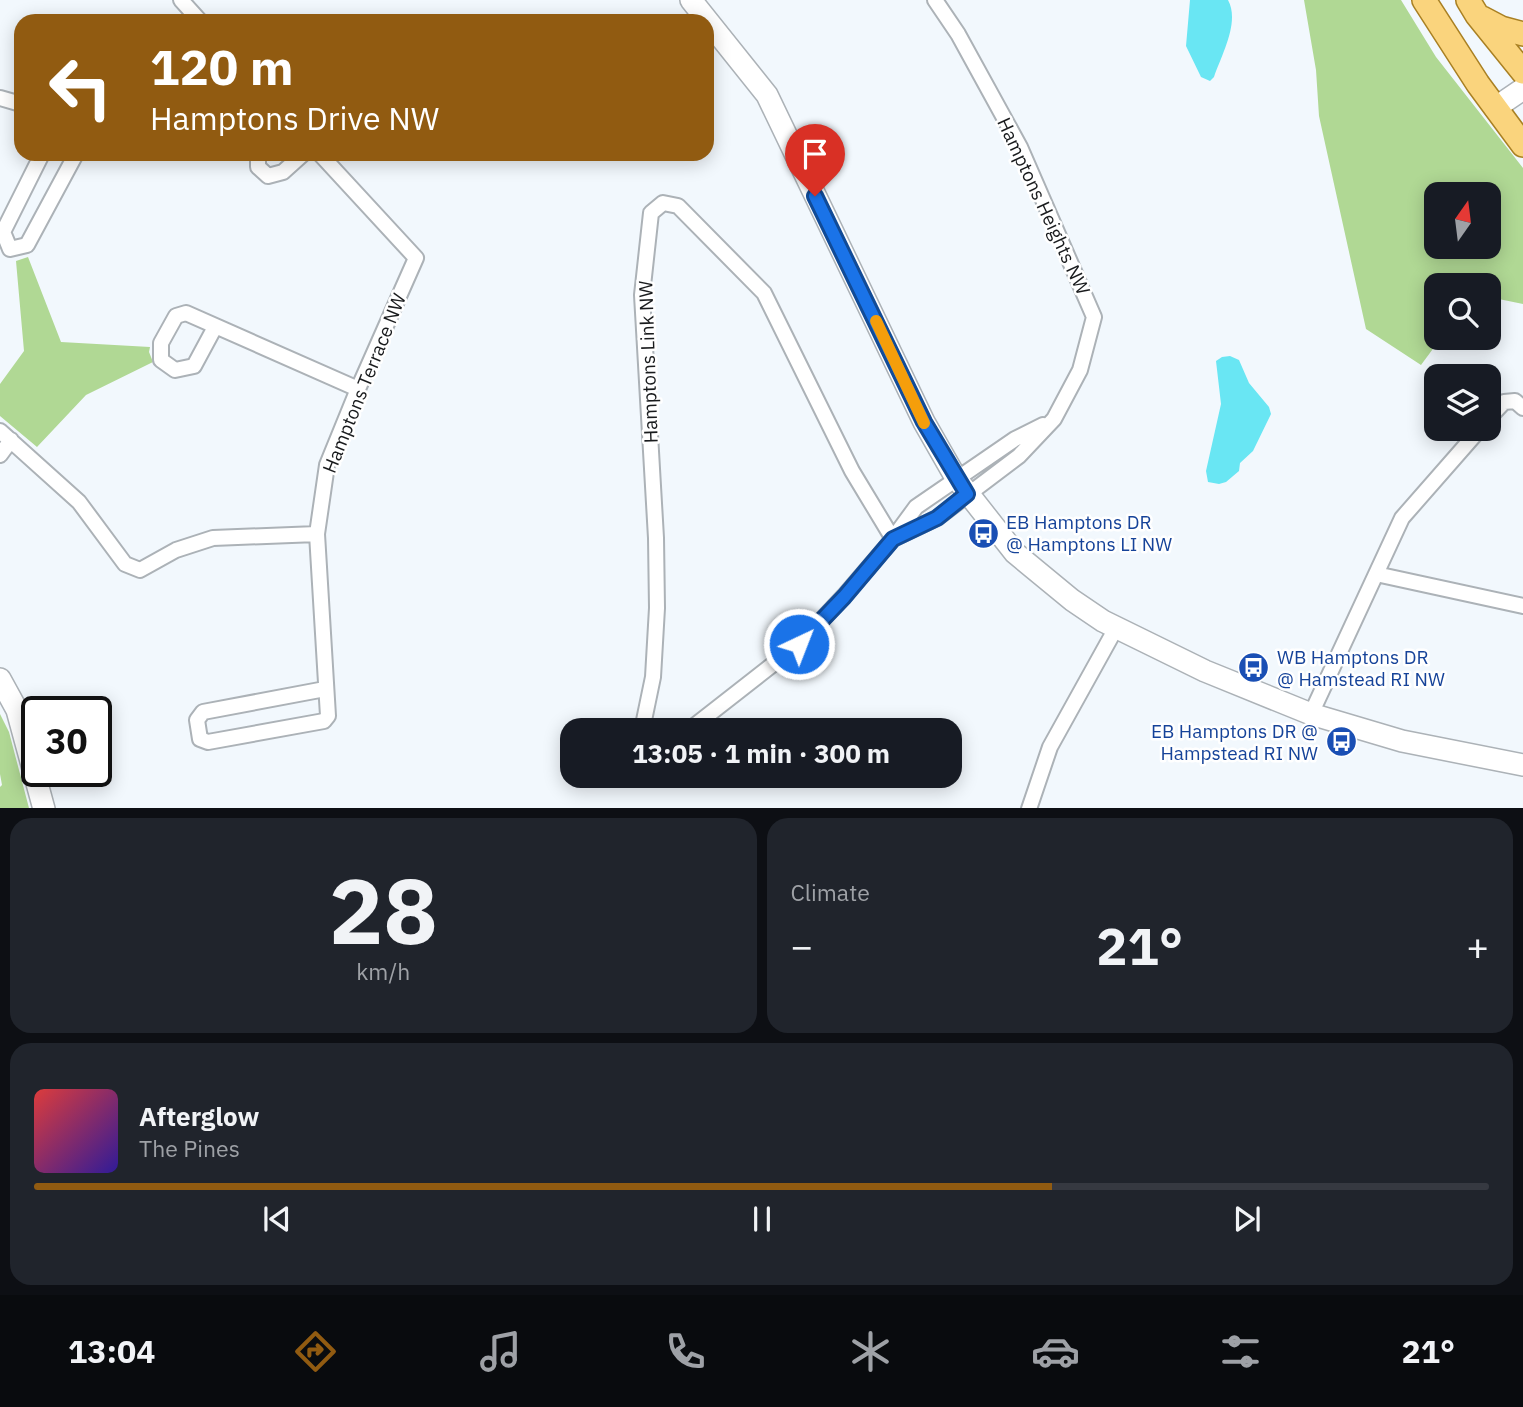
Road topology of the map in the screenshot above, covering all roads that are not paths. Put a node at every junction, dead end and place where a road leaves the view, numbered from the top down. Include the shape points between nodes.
1 (181, 0) edge
2 (691, 0) edge
3 (935, 0) edge
4 (1424, 0) edge
5 (1472, 7) edge
6 (194, 14) edge
7 (702, 14) edge
8 (714, 29) edge
9 (1523, 34) edge
10 (1523, 72) edge
11 (1523, 89) edge
12 (1495, 108) junction
13 (1520, 133) edge
14 (38, 161) edge
15 (72, 161) edge
16 (258, 161) edge
17 (295, 161) edge
18 (326, 161) edge
19 (215, 327) dead end
20 (358, 389) junction
21 (1501, 405) edge
22 (1523, 408) edge
23 (6, 436) edge
24 (1469, 441) edge
25 (0, 455) edge
26 (961, 486) junction
27 (317, 534) junction
28 (893, 539) junction
29 (1376, 575) junction
30 (1523, 606) edge
31 (1116, 628) junction
32 (0, 679) edge
33 (325, 689) junction
34 (1311, 714) junction
35 (644, 718) edge
36 (704, 718) edge
37 (1523, 765) edge
38 (44, 808) edge
39 (1029, 808) edge

1 - 6 street
2 - 7 street
3 - 26 street, Hamptons Heights NW via 1020,147 1094,317 1080,370 1054,419 1015,439
4 - 12 main road
5 - 9 main road via 1501,27
5 - 10 main road
8 - 26 street via 767,95 924,422
11 - 12 street
12 - 13 main road
14 - 15 street via 3,232 10,249 27,245
16 - 17 street via 268,176 283,172
18 - 20 street, Hamptons Terrace NW via 416,258
19 - 20 street
20 - 27 street, Hamptons Terrace NW via 327,465
21 - 22 street via 1515,401
23 - 25 street
23 - 27 street via 79,502 125,564 140,570 176,550 213,538
24 - 29 street via 1402,518
26 - 28 street via 937,518
26 - 28 street via 916,507
26 - 31 street via 1016,553 1072,600
27 - 33 street, Hamptons Terrace NW
28 - 35 street, Hamptons Link NW via 852,471 764,293 678,206 663,203 651,213 642,295 657,608 653,677
28 - 36 street via 799,644
29 - 30 street
29 - 34 street
31 - 34 street
31 - 39 street via 1050,747
32 - 38 street via 17,710
33 - 33 street, Hamptons Terrace NW via 203,712 197,720 200,739 208,743 324,720 328,716
34 - 37 street via 1402,741

